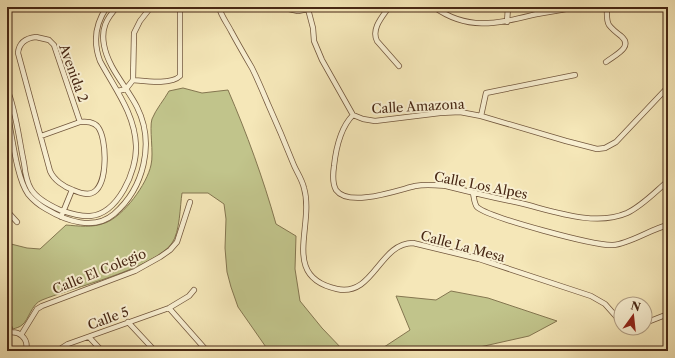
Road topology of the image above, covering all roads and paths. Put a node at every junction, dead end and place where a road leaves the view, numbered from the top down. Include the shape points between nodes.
1 (107, 7) edge
2 (117, 7) edge
3 (151, 7) edge
4 (180, 7) edge
5 (220, 7) edge
6 (280, 7) edge
7 (389, 7) edge
8 (434, 7) edge
9 (508, 7) edge
10 (574, 7) edge
11 (607, 7) edge
12 (308, 8) edge
13 (508, 22) junction
14 (606, 62) dead end
15 (399, 66) dead end
16 (576, 75) dead end
17 (133, 80) junction
18 (668, 87) edge
19 (7, 89) edge
20 (126, 89) junction
21 (118, 91) junction
22 (7, 112) edge
23 (353, 115) junction
24 (481, 116) junction
25 (80, 122) junction
26 (41, 136) junction
27 (668, 181) edge
28 (72, 190) junction
29 (473, 193) junction
30 (190, 202) dead end
31 (7, 211) edge
32 (64, 211) junction
33 (61, 217) junction
34 (17, 222) dead end
35 (668, 225) edge
36 (194, 290) dead end
37 (169, 308) junction
38 (613, 313) edge
39 (668, 314) edge
40 (653, 320) edge
41 (128, 322) junction
42 (7, 324) edge
43 (9, 333) edge
44 (21, 335) junction
45 (89, 337) junction
46 (26, 350) edge
47 (41, 351) edge
48 (57, 351) edge
49 (102, 351) edge
50 (155, 351) edge
51 (207, 351) edge

1 - 21 street via 98,24 95,44 100,61
2 - 20 street via 104,25 103,38 108,58
3 - 17 street via 134,33
4 - 17 street via 180,76 165,81
5 - 38 street, Calle La Mesa via 236,43 259,83 304,186 307,208 303,256 306,270 311,277 330,288 352,289 363,284 394,249 405,243 413,243 479,259 591,296 605,304
6 - 12 street via 298,11
7 - 15 street via 376,27 374,36
8 - 13 street via 468,23
9 - 13 street
10 - 13 street
11 - 14 street via 607,20 610,26 625,39 626,43 625,48
12 - 23 street, Calle Amazona via 318,50
16 - 24 street via 486,93
17 - 20 street
18 - 24 street, Calle Amazona via 620,139 605,148 583,146
19 - 32 street via 29,184 36,195
20 - 21 street
20 - 33 street via 139,112 146,138 144,164 136,187 120,209 107,219 84,223
21 - 32 street via 131,117 135,135 135,165 127,184 117,199 99,214 84,216
22 - 33 street via 24,186 32,199
23 - 24 street, Calle Amazona via 375,121 452,112
23 - 29 street, Calle Los Alpes via 345,123 335,157 334,183 341,194 352,198 364,198 431,184
25 - 26 street
25 - 26 street, Avenida 2 via 54,44 43,38 30,38 21,44 18,53
25 - 28 street, Avenida 2 via 90,122 99,129 106,164 96,191 87,194
26 - 28 street, Avenida 2 via 52,174
27 - 29 street, Calle Los Alpes via 628,212 606,219 564,214
28 - 32 street
29 - 35 street via 477,207 487,213 594,243 614,245
30 - 44 street, Calle El Colegio via 177,242 170,250 135,271 42,306
31 - 34 street
32 - 33 street
36 - 37 street, Calle 5
37 - 41 street, Calle 5
37 - 51 street
39 - 40 street
41 - 45 street, Calle 5
41 - 50 street
42 - 43 street
43 - 44 street
44 - 46 street via 26,342
45 - 48 street, Calle 5 via 68,344
45 - 49 street
46 - 47 street

